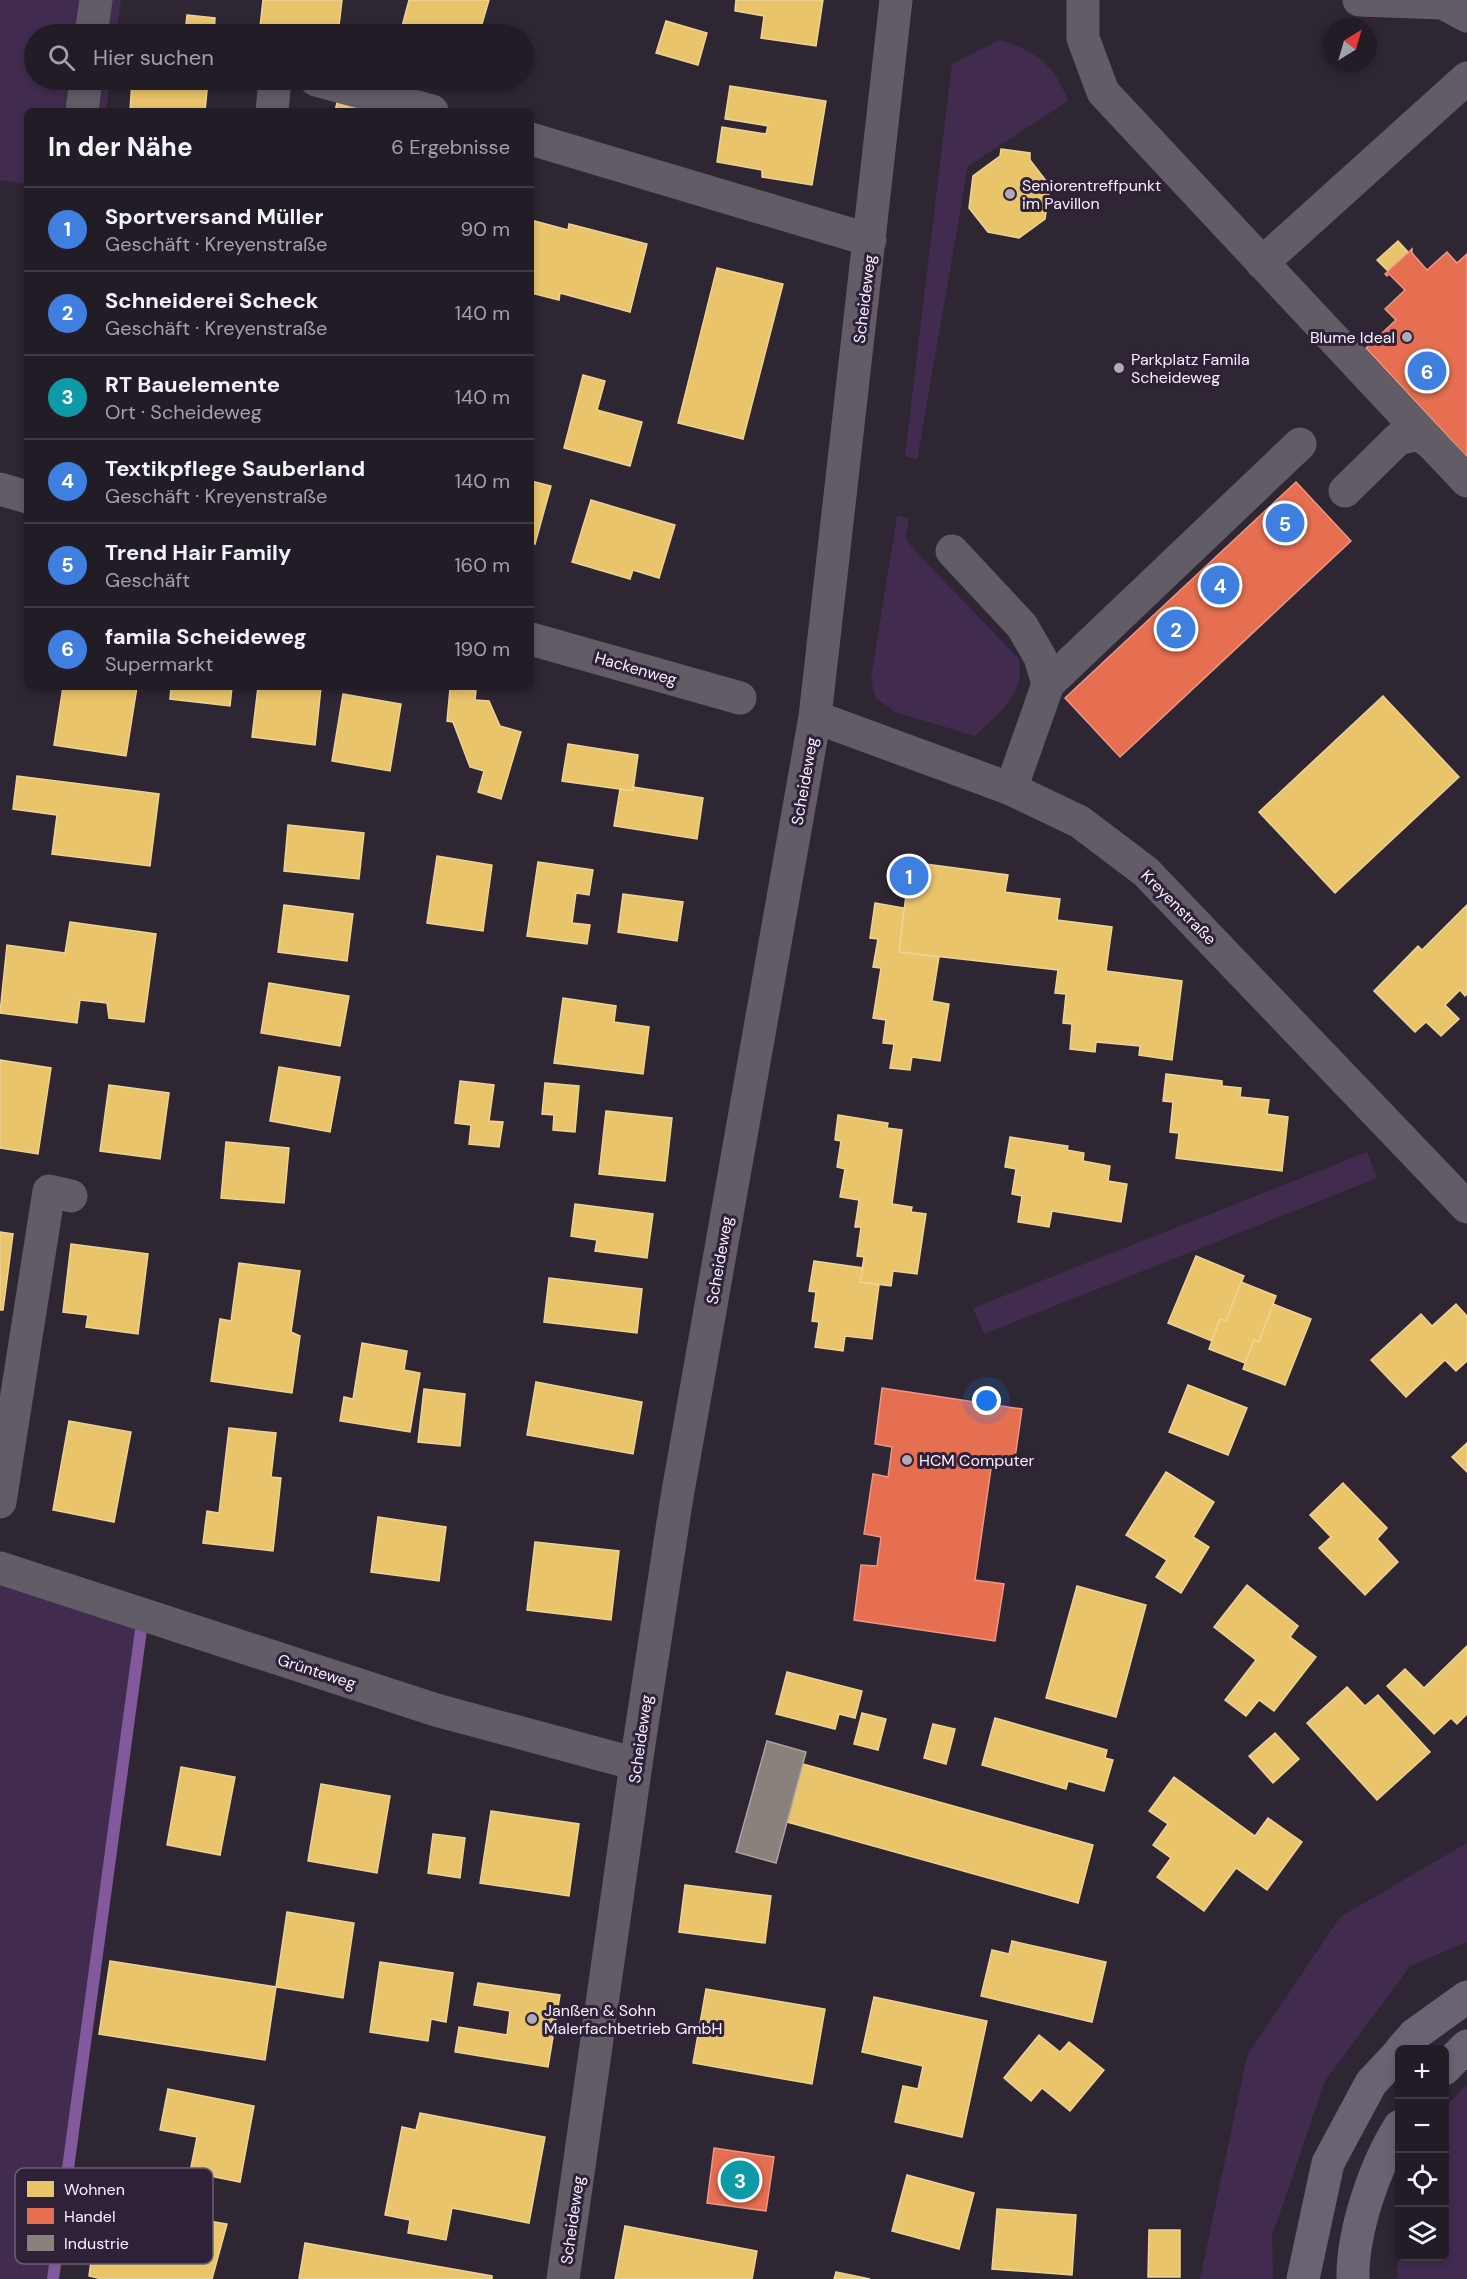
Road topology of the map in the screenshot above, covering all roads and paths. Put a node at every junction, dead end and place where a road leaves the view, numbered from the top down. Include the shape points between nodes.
1 (96, 0) edge
2 (896, 0) edge
3 (1083, 0) edge
4 (1359, 0) edge
5 (1467, 16) edge
6 (93, 24) edge
7 (1467, 78) edge
8 (85, 90) edge
9 (275, 90) edge
10 (353, 90) edge
11 (82, 108) edge
12 (272, 108) edge
13 (421, 108) edge
14 (534, 140) edge
15 (870, 240) junction
16 (1262, 263) junction
17 (1300, 444) dead end
18 (1431, 444) junction
19 (1467, 481) edge
20 (0, 489) edge
21 (1345, 491) dead end
22 (24, 496) edge
23 (952, 551) dead end
24 (534, 640) edge
25 (1048, 684) junction
26 (740, 698) dead end
27 (815, 717) junction
28 (1011, 789) junction
29 (47, 1191) dead end
30 (1467, 1207) edge
31 (0, 1502) edge
32 (0, 1568) edge
33 (636, 1764) junction
34 (1467, 1998) edge
35 (1405, 2045) edge
36 (1467, 2046) edge
37 (1395, 2056) edge
38 (1449, 2064) edge
39 (1395, 2134) edge
40 (563, 2279) edge
41 (1304, 2279) edge
42 (1353, 2279) edge

1 - 6 street
2 - 15 street, Scheideweg
3 - 16 street via 1083,38 1103,92
4 - 5 street via 1443,3
7 - 16 street
8 - 11 street
9 - 12 street
10 - 13 street
14 - 15 street, Scheideweg
15 - 27 street, Scheideweg
16 - 18 street
17 - 25 street
18 - 19 street
18 - 21 street via 1418,434 1398,439
20 - 22 street
23 - 25 street via 1022,626 1040,657
24 - 26 street, Hackenweg
25 - 28 street
27 - 28 street, Kreyenstraße
27 - 33 street, Scheideweg via 680,1483
28 - 30 street, Kreyenstraße via 1080,822 1146,872
29 - 31 street
32 - 33 street, Grünteweg via 436,1710
33 - 40 street, Scheideweg
34 - 35 highway
36 - 38 highway
37 - 41 highway via 1371,2083 1328,2163
39 - 42 highway via 1365,2206

